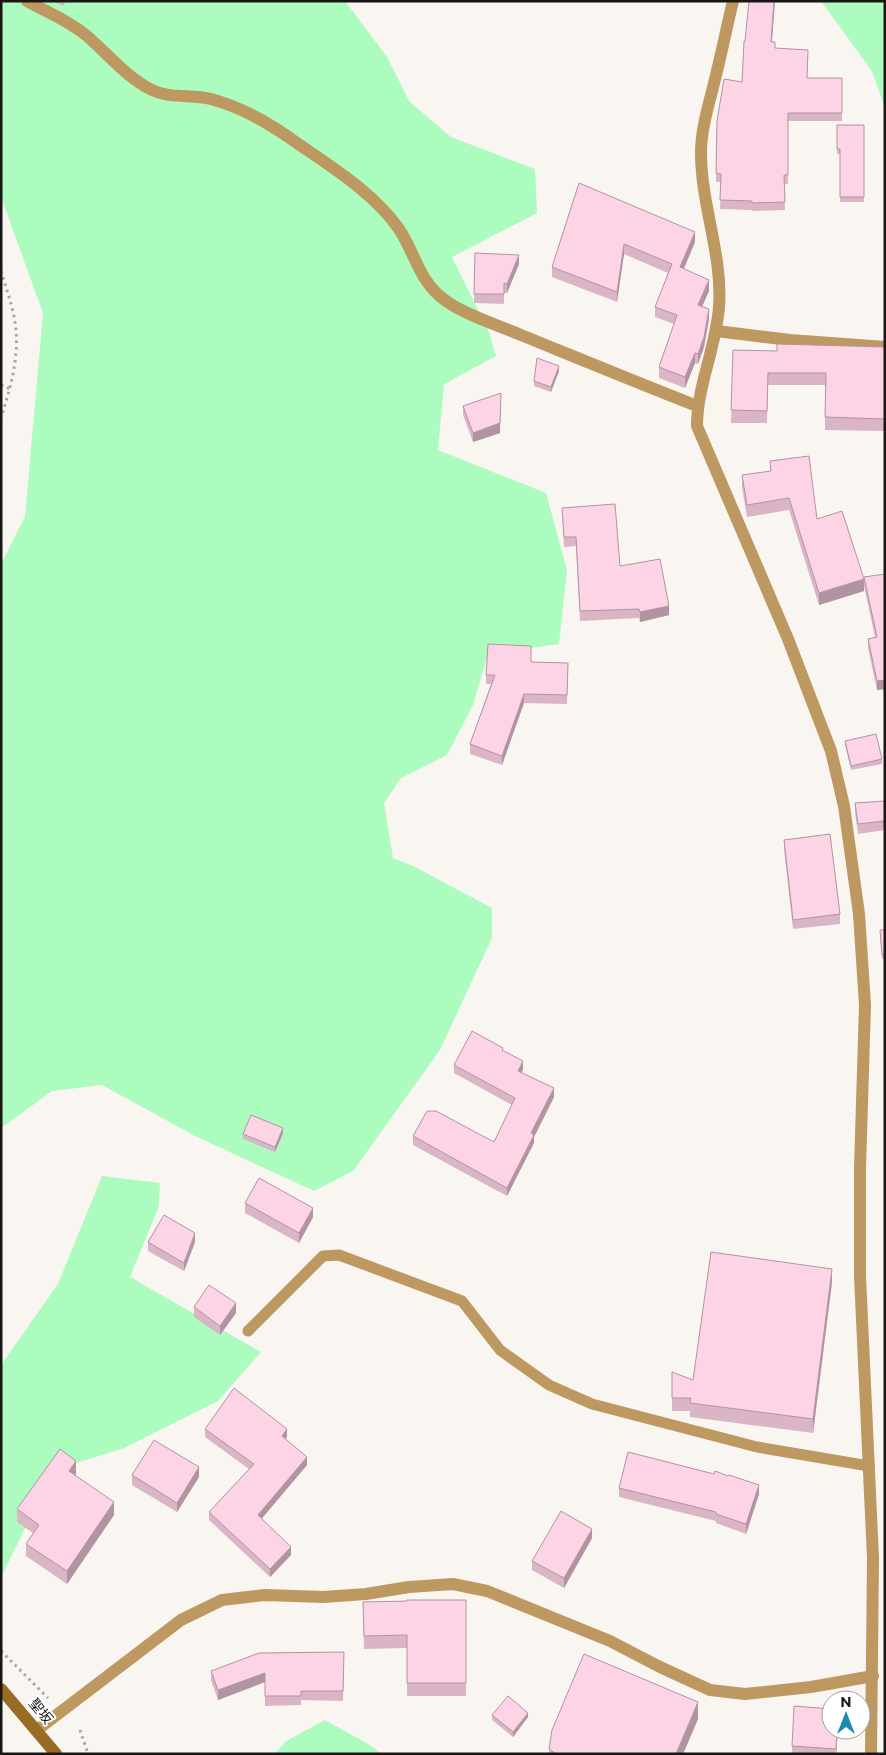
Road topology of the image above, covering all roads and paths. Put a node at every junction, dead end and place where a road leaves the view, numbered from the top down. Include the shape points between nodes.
1 (27, 1) edge
2 (733, 1) edge
3 (1, 271) edge
4 (716, 332) junction
5 (885, 347) edge
6 (1, 384) edge
7 (10, 389) junction
8 (698, 406) junction
9 (1, 418) edge
10 (248, 1331) dead end
11 (869, 1466) junction
12 (1, 1650) edge
13 (877, 1683) edge
14 (1, 1690) edge
15 (51, 1700) dead end
16 (36, 1730) junction
17 (80, 1730) dead end
18 (56, 1754) edge
19 (88, 1754) edge
20 (871, 1754) edge

1 - 8 street via 67,21 136,81 154,91 210,98 254,116 296,142 374,199 400,230 421,275 441,297 469,313
2 - 4 street via 701,152 703,186 718,278
3 - 7 path via 14,313 16,363
4 - 5 street
4 - 8 street
6 - 7 path
7 - 9 path
8 - 11 street via 698,426 788,639 831,751 844,806 859,914 865,1005 860,1276
10 - 11 lane via 324,1256 339,1255 462,1301 500,1350 549,1385 592,1404 757,1447
11 - 13 street
12 - 15 path
13 - 16 street via 744,1694 710,1690 610,1641 487,1591 453,1584 324,1597 265,1595 222,1600 181,1620
13 - 20 street
14 - 16 street, 聖坂
16 - 18 street, 聖坂
17 - 19 path

